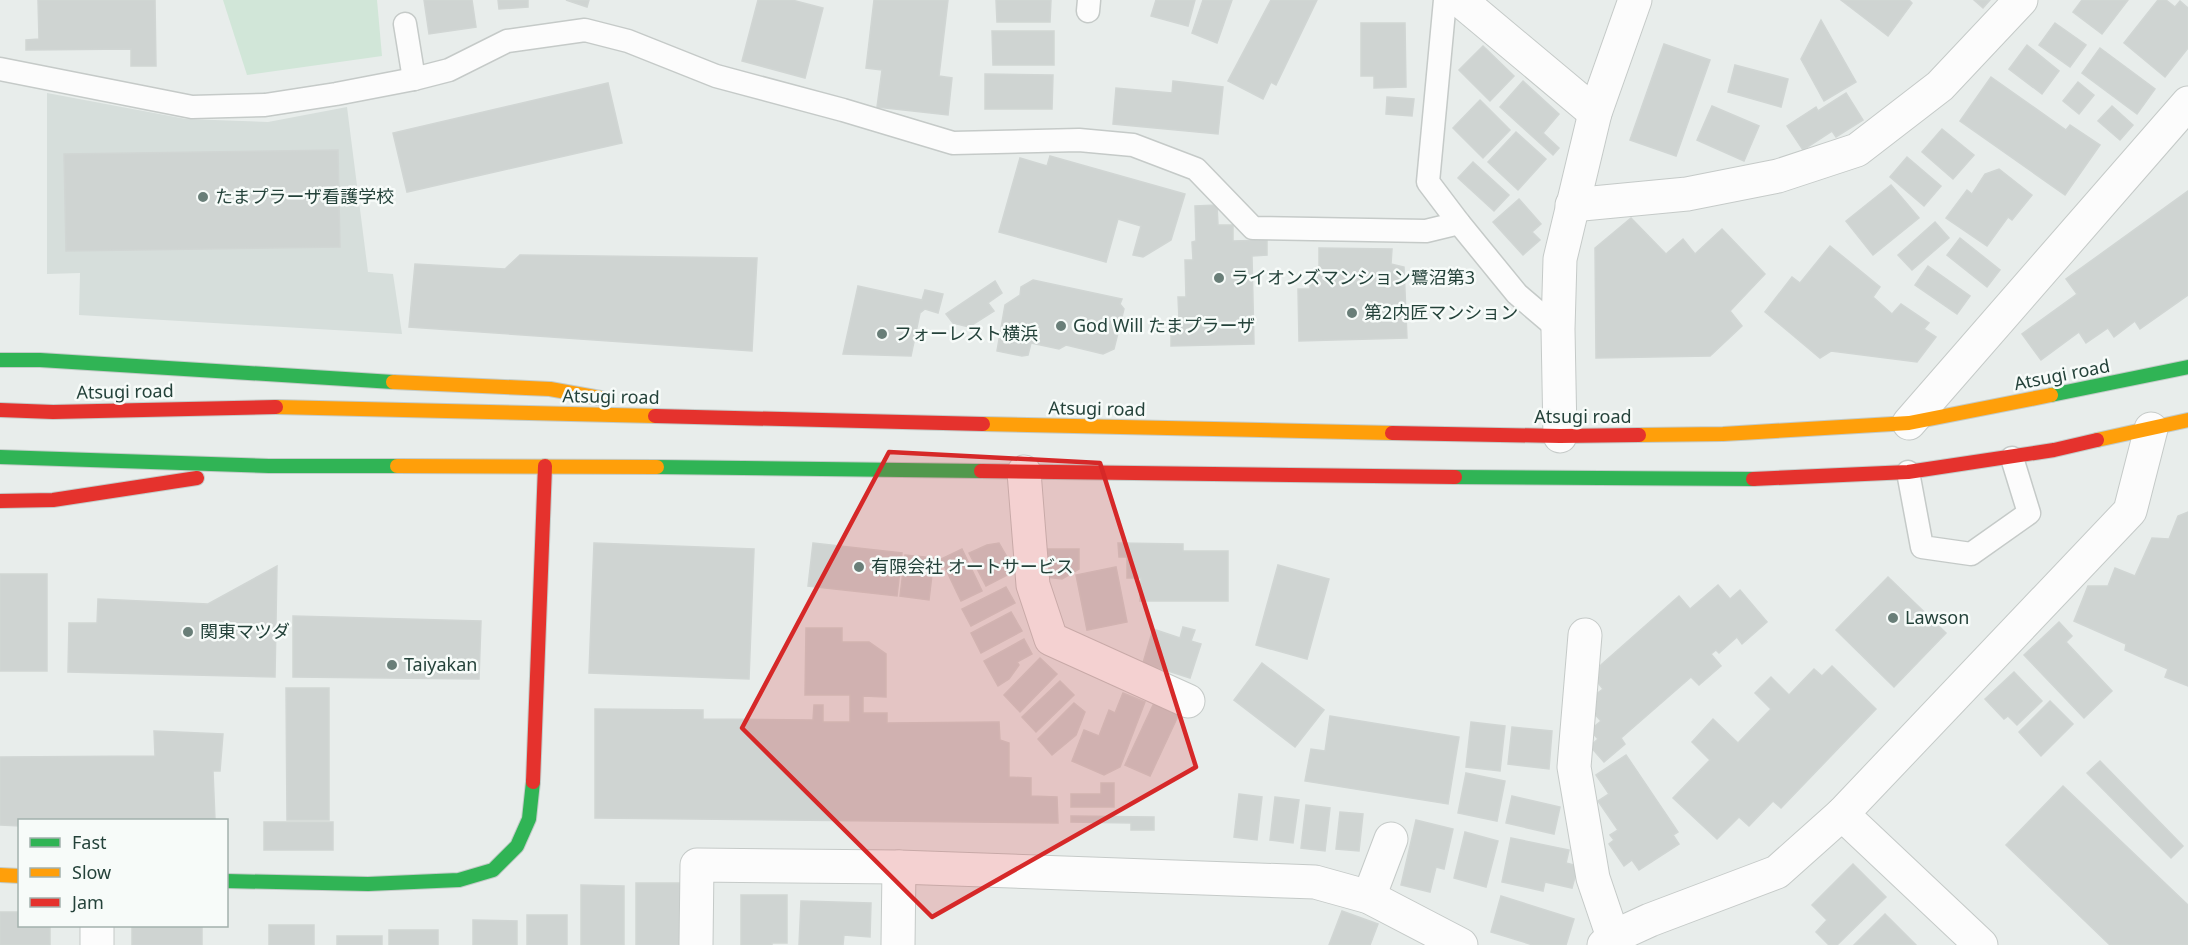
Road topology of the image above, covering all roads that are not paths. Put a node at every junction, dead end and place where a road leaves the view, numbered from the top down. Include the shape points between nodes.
1 (1445, 0) edge
2 (1460, 0) edge
3 (1635, 0) edge
4 (2021, 0) edge
5 (405, 24) dead end
6 (0, 69) edge
7 (414, 79) junction
8 (2188, 103) edge
9 (1595, 113) junction
10 (1572, 205) junction
11 (1459, 223) junction
12 (1558, 329) junction
13 (0, 360) edge
14 (2188, 367) edge
15 (0, 410) edge
16 (710, 417) junction
17 (2188, 420) edge
18 (1909, 423) junction
19 (2151, 429) junction
20 (1560, 436) junction
21 (0, 457) edge
22 (2012, 458) junction
23 (269, 466) junction
24 (545, 466) junction
25 (1024, 472) junction
26 (1908, 472) junction
27 (0, 501) edge
28 (1585, 635) dead end
29 (1188, 701) dead end
30 (1842, 814) junction
31 (1391, 839) dead end
32 (899, 867) junction
33 (0, 875) edge
34 (18, 876) edge
35 (228, 881) edge
36 (1369, 897) junction
37 (97, 927) edge
38 (1608, 941) edge
39 (97, 945) edge
40 (696, 945) edge
41 (898, 945) edge
42 (1461, 945) edge
43 (1981, 945) edge

1 - 11 lane via 1428,182
2 - 9 street
3 - 9 street
4 - 10 street via 1940,86 1857,150 1778,176 1688,194
5 - 7 lane
6 - 7 lane via 192,106 265,105
7 - 11 lane via 449,70 507,41 585,30 628,40 716,76 953,143 1080,140 1133,146 1196,169 1253,228 1426,231
8 - 18 street
9 - 10 street
10 - 12 street via 1560,259
11 - 12 lane via 1517,294
12 - 20 street
13 - 16 main road via 550,389
14 - 18 main road, Atsugi road
15 - 16 main road, Atsugi road via 286,407
16 - 20 main road, Atsugi road
17 - 19 main road
18 - 20 main road, Atsugi road via 1723,434
19 - 22 main road
19 - 30 street via 2130,511
21 - 23 main road
22 - 26 main road
22 - 26 lane via 2029,513 1971,554 1922,547
23 - 24 main road
23 - 27 main road via 53,500
24 - 25 main road
24 - 35 main road via 533,786 529,819 517,846 493,870 459,880 368,884
25 - 26 main road via 1736,480
25 - 29 street via 1033,585 1051,639
28 - 38 street via 1574,766
30 - 38 street via 1777,872 1650,920
30 - 43 street
31 - 36 street
32 - 36 street via 1315,882
32 - 40 street via 697,865
32 - 41 street
33 - 34 main road
36 - 42 street
37 - 39 street

